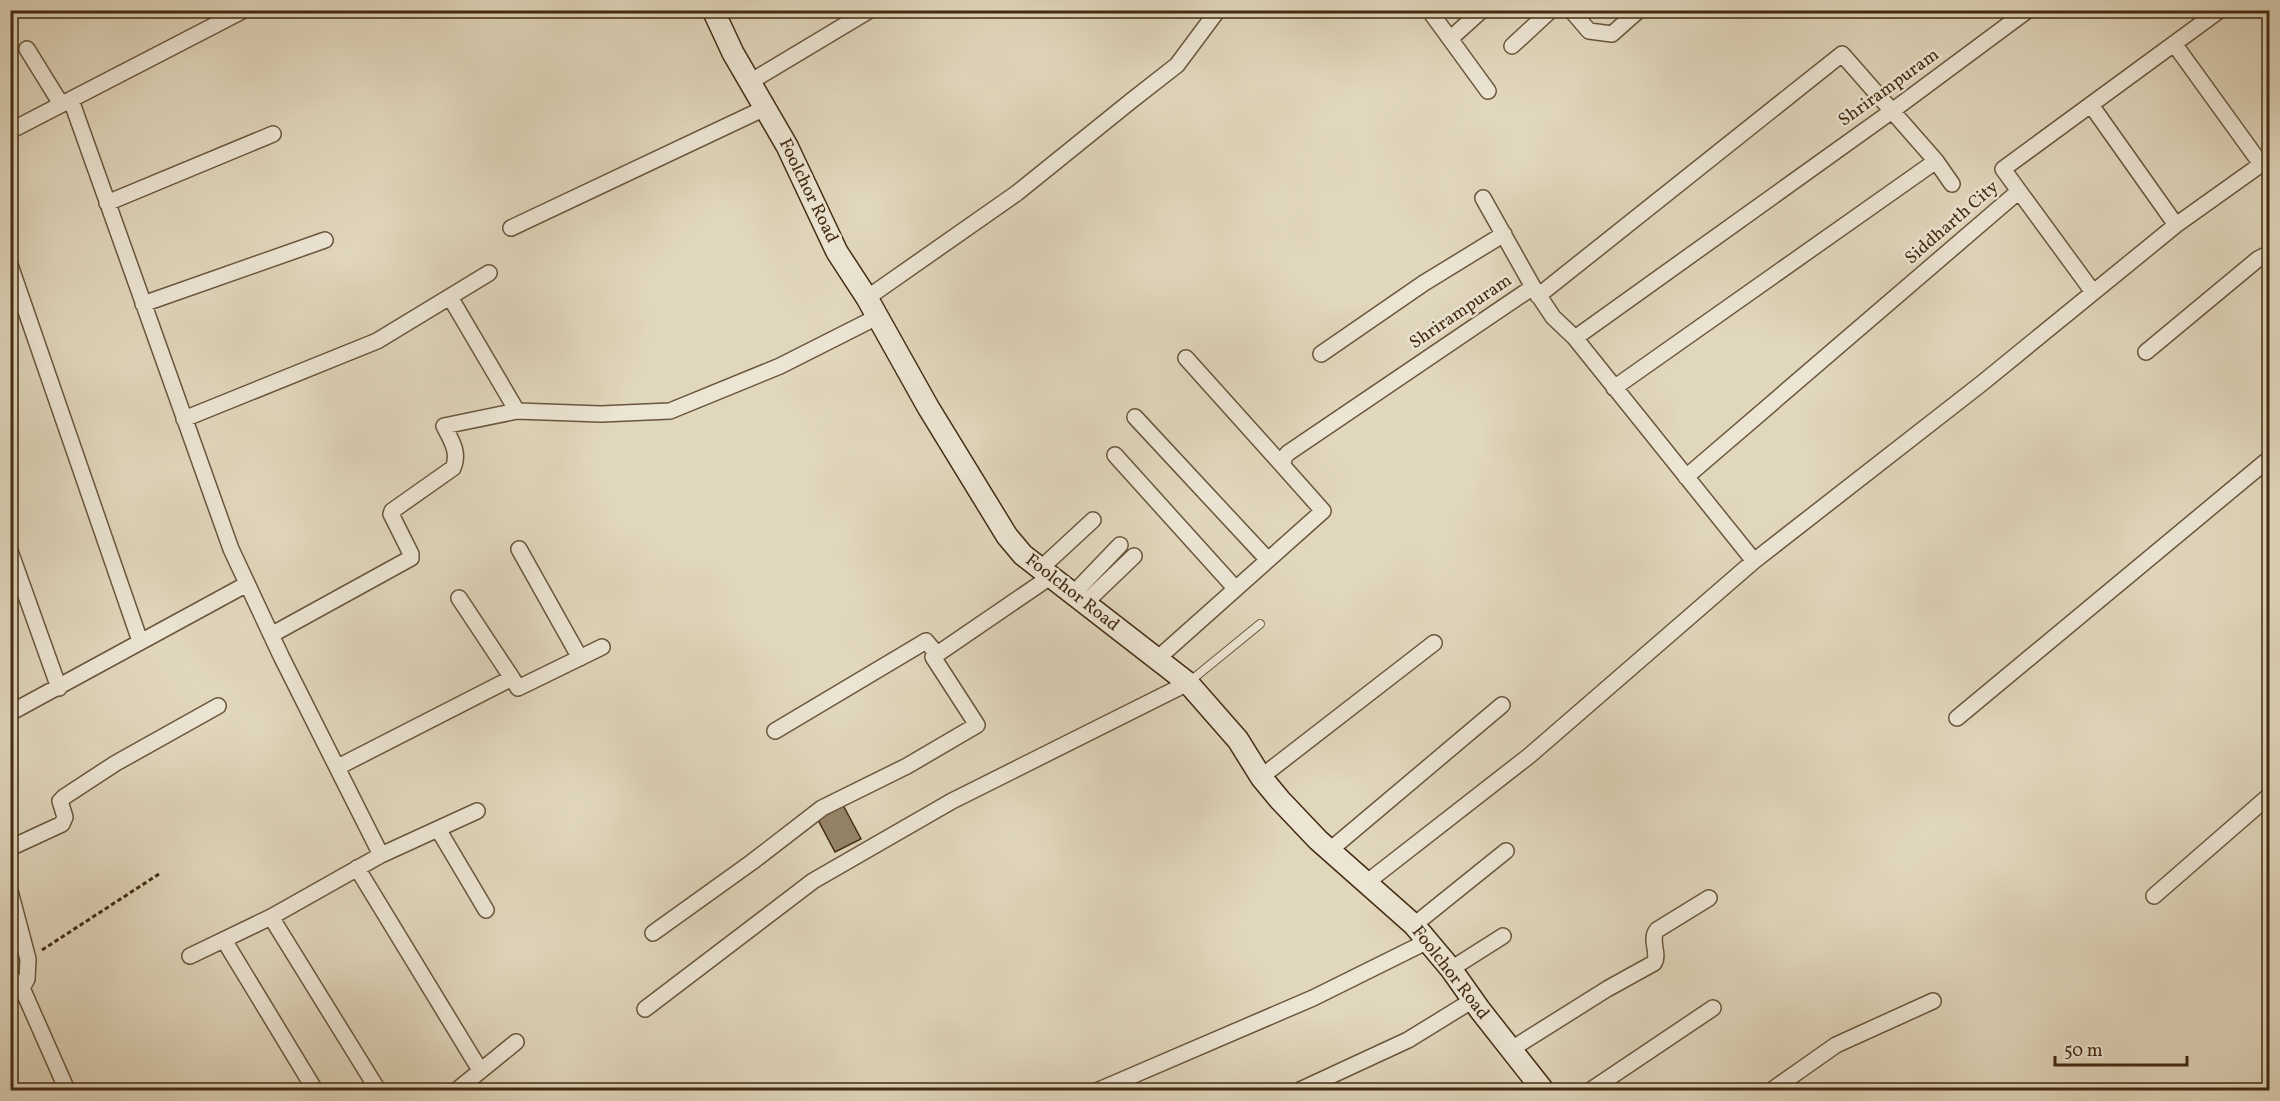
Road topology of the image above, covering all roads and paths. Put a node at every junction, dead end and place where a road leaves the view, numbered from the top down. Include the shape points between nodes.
1 (244, 10) edge
2 (713, 10) edge
3 (870, 10) edge
4 (1218, 10) edge
5 (1429, 10) edge
6 (1482, 10) edge
7 (1551, 10) edge
8 (1571, 10) edge
9 (1639, 10) edge
10 (2028, 10) edge
11 (2220, 10) edge
12 (1450, 39) junction
13 (2175, 45) junction
14 (1512, 46) dead end
15 (27, 49) dead end
16 (750, 82) junction
17 (1488, 91) dead end
18 (66, 102) junction
19 (2091, 105) junction
20 (765, 108) junction
21 (1892, 111) junction
22 (10, 131) edge
23 (273, 134) dead end
24 (1936, 161) junction
25 (2265, 161) edge
26 (1952, 184) dead end
27 (2019, 191) junction
28 (1482, 198) dead end
29 (107, 203) junction
30 (2176, 225) junction
31 (511, 228) dead end
32 (1504, 234) junction
33 (326, 240) dead end
34 (2270, 253) edge
35 (10, 265) edge
36 (489, 273) dead end
37 (1536, 291) junction
38 (2093, 292) junction
39 (450, 297) junction
40 (867, 298) junction
41 (143, 304) junction
42 (877, 316) junction
43 (1575, 338) junction
44 (2146, 352) dead end
45 (1321, 354) dead end
46 (1186, 358) dead end
47 (1614, 388) junction
48 (517, 411) junction
49 (1135, 417) dead end
50 (184, 419) junction
51 (1115, 455) dead end
52 (2270, 458) edge
53 (1283, 466) junction
54 (1686, 477) junction
55 (1093, 520) dead end
56 (1120, 545) dead end
57 (519, 549) dead end
58 (10, 551) edge
59 (1134, 556) dead end
60 (1268, 560) junction
61 (1754, 561) junction
62 (1045, 573) junction
63 (247, 584) junction
64 (1235, 588) junction
65 (459, 598) dead end
66 (1079, 599) junction
67 (1260, 624) dead end
68 (271, 635) junction
69 (141, 641) junction
70 (1434, 643) dead end
71 (602, 647) dead end
72 (937, 654) junction
73 (580, 658) junction
74 (1157, 658) junction
75 (512, 678) junction
76 (1188, 683) junction
77 (59, 688) junction
78 (1502, 705) dead end
79 (218, 706) dead end
80 (10, 713) edge
81 (1957, 718) dead end
82 (775, 731) dead end
83 (338, 767) junction
84 (1260, 777) junction
85 (2270, 795) edge
86 (477, 811) dead end
87 (438, 829) junction
88 (10, 848) edge
89 (1330, 850) junction
90 (1506, 851) dead end
91 (381, 855) junction
92 (357, 868) junction
93 (159, 874) dead end
94 (1366, 883) junction
95 (10, 891) edge
96 (2154, 896) dead end
97 (1709, 898) dead end
98 (486, 910) dead end
99 (271, 917) junction
100 (652, 933) dead end
101 (1421, 933) junction
102 (1503, 936) dead end
103 (224, 940) junction
104 (190, 956) dead end
105 (28, 959) junction
106 (1451, 969) junction
107 (16, 982) edge
108 (1473, 1000) junction
109 (1934, 1001) dead end
110 (1713, 1008) dead end
111 (645, 1009) dead end
112 (516, 1042) dead end
113 (1510, 1050) junction
114 (480, 1070) junction
115 (67, 1090) edge
116 (315, 1090) edge
117 (378, 1090) edge
118 (457, 1090) edge
119 (1099, 1090) edge
120 (1300, 1090) edge
121 (1543, 1090) edge
122 (1591, 1090) edge
123 (1772, 1090) edge

1 - 18 street
2 - 16 street, Foolchor Road
3 - 16 street
4 - 40 street via 1177,65 1017,193
5 - 12 street
6 - 12 street
7 - 14 street
8 - 9 street via 1589,31 1612,34
10 - 21 street, Shrirampuram
11 - 13 street, Siddharth City
12 - 17 street
13 - 19 street, Siddharth City
13 - 25 street
15 - 18 street
16 - 20 street, Foolchor Road
18 - 22 street
18 - 29 street
19 - 27 street, Siddharth City via 2003,169
19 - 30 street
20 - 31 street
20 - 40 street, Foolchor Road via 788,146 837,252
21 - 24 street
21 - 37 street via 1842,54
21 - 43 street, Shrirampuram
23 - 29 street
24 - 26 street
24 - 47 street
25 - 30 street
27 - 38 street
27 - 54 street, Siddharth City
28 - 32 street
29 - 41 street
30 - 38 street
32 - 37 street
32 - 45 street
33 - 41 street
34 - 44 street
35 - 69 street
36 - 39 street
37 - 43 street, Shrirampuram via 1553,317
37 - 53 street, Shrirampuram via 1288,453
38 - 61 street
39 - 48 street
39 - 50 street via 377,341
40 - 42 street, Foolchor Road
41 - 50 street
42 - 48 street via 780,366 670,411
42 - 62 street, Foolchor Road via 1007,536
43 - 47 street
46 - 53 street
47 - 54 street
48 - 68 street via 444,426 457,459 453,468 392,511 411,558
49 - 60 street
50 - 63 street
51 - 64 street
52 - 81 street
53 - 60 street via 1323,511
54 - 61 street
55 - 62 street
56 - 66 street
57 - 73 street
58 - 77 street
59 - 66 street
60 - 64 street
61 - 94 street via 1528,756
62 - 66 street, Foolchor Road
62 - 72 street
63 - 68 street
63 - 69 street
64 - 74 street
65 - 75 street
66 - 74 street, Foolchor Road
67 - 76 lane
68 - 83 street
69 - 77 street
70 - 84 street
71 - 73 street
72 - 82 street via 926,641
72 - 100 street via 933,657 977,725 907,766 822,808
73 - 75 street via 518,688
74 - 76 street, Foolchor Road
75 - 83 street
76 - 84 street, Foolchor Road via 1238,740
76 - 111 street via 951,801 813,881
77 - 80 street
78 - 89 street
79 - 88 street via 64,797 60,801 65,817 62,824
83 - 91 street
84 - 89 street, Foolchor Road
85 - 96 street
86 - 87 street
87 - 91 street
87 - 98 street
89 - 94 street, Foolchor Road
90 - 101 street
91 - 92 street
92 - 99 street
92 - 114 street
93 - 105 path
94 - 101 street, Foolchor Road
95 - 105 street
97 - 113 street via 1657,930 1653,937 1657,958 1654,963
99 - 103 street
99 - 117 street
101 - 106 street, Foolchor Road
101 - 119 street via 1313,998
102 - 106 street
103 - 104 street
103 - 116 street
105 - 107 street via 27,979
106 - 108 street, Foolchor Road
107 - 115 street
108 - 113 street, Foolchor Road
108 - 120 street via 1408,1040
109 - 123 street via 1836,1045
110 - 122 street
112 - 114 street
113 - 121 street, Foolchor Road
114 - 118 street

